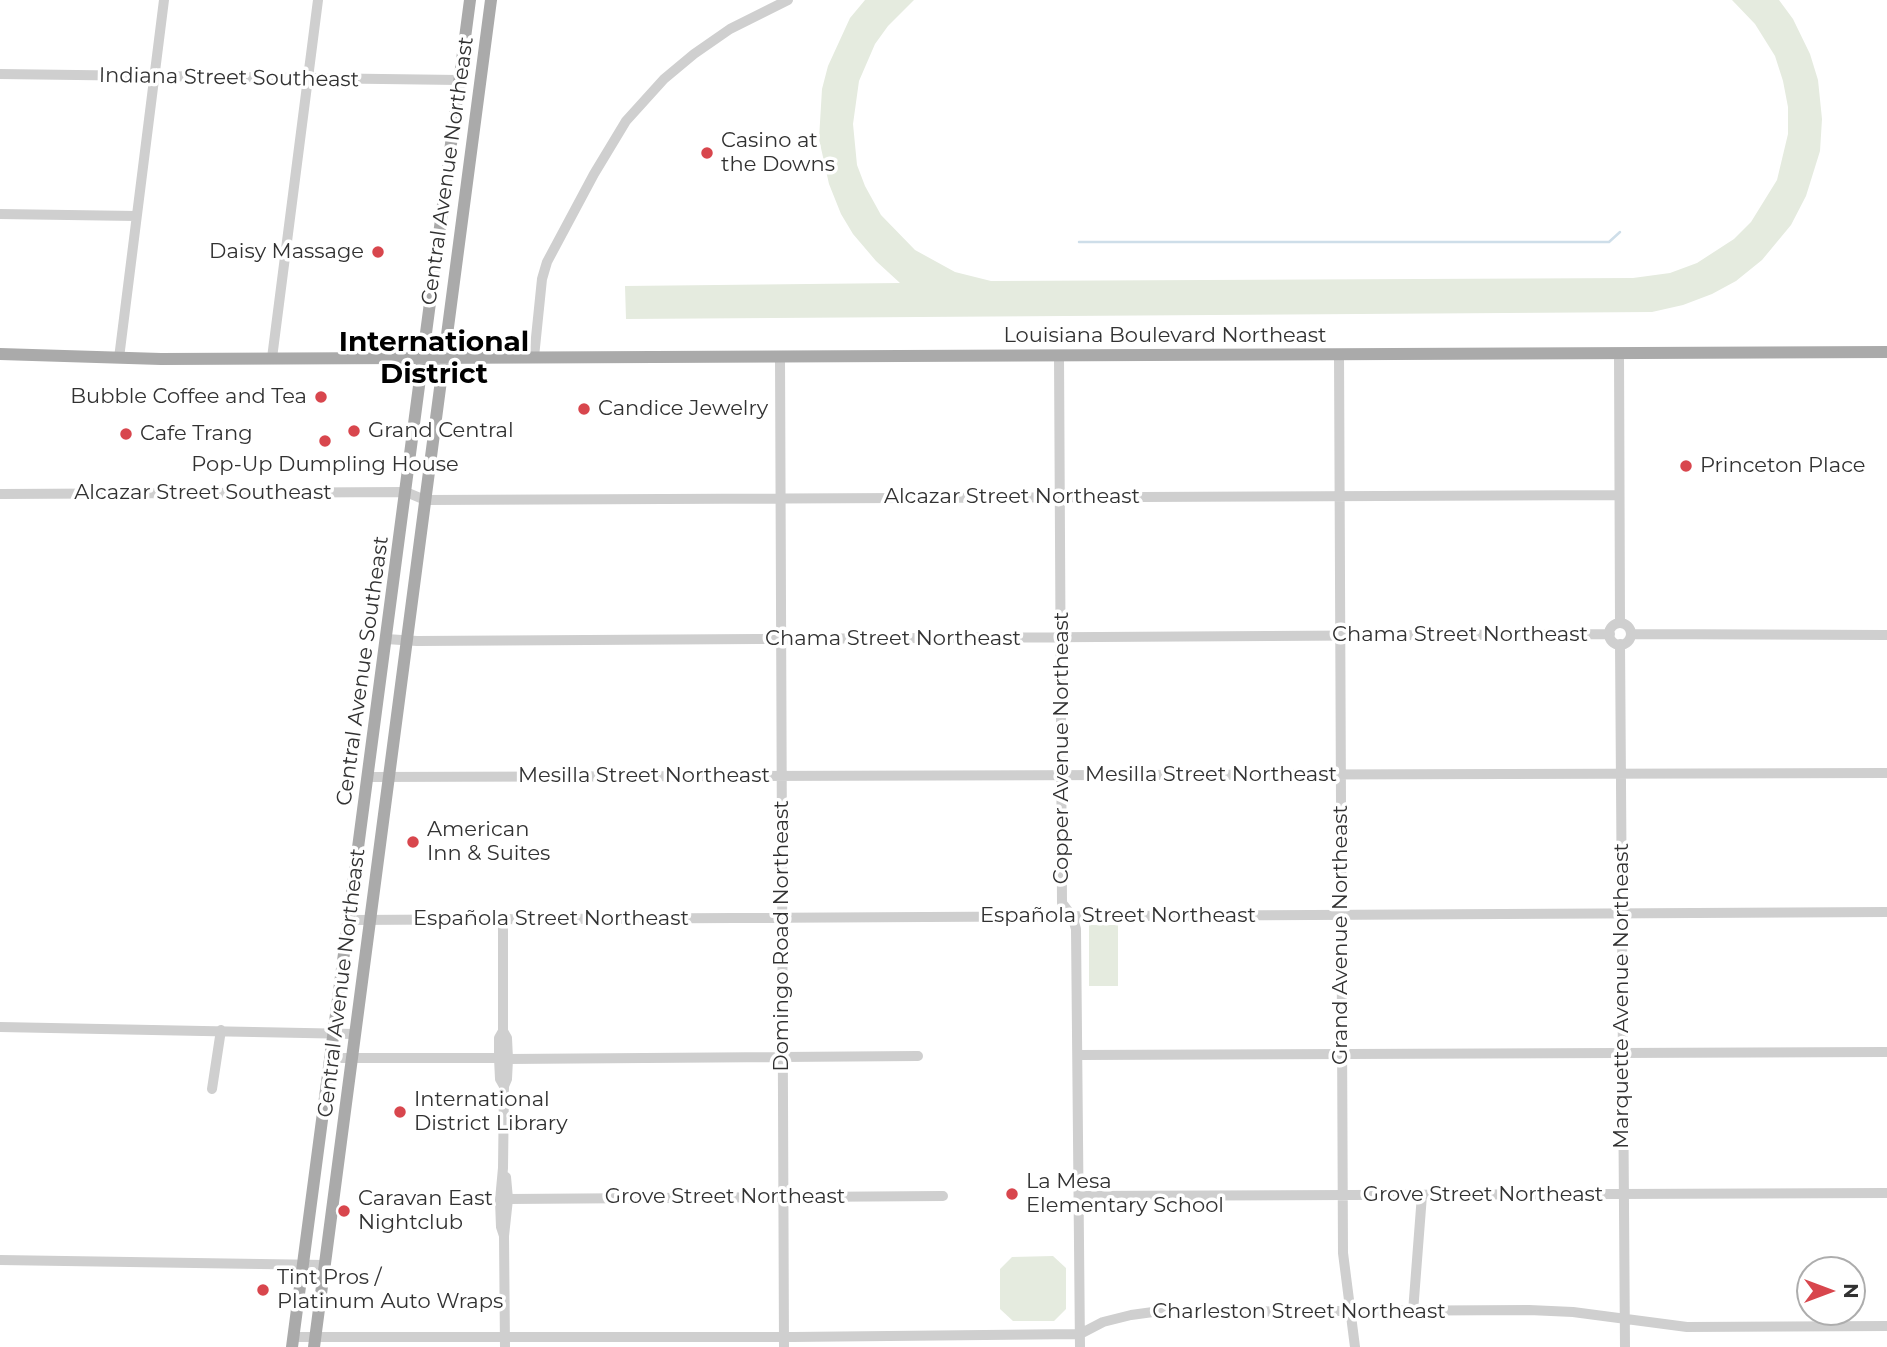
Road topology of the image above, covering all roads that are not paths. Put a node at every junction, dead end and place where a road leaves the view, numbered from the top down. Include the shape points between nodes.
1 (164, 0) edge
2 (318, 0) edge
3 (470, 0) edge
4 (491, 0) edge
5 (788, 0) edge
6 (0, 74) edge
7 (155, 77) junction
8 (308, 79) junction
9 (458, 80) junction
10 (0, 214) edge
11 (136, 216) junction
12 (1887, 352) edge
13 (1619, 353) junction
14 (0, 354) edge
15 (1339, 355) junction
16 (779, 356) junction
17 (1059, 356) junction
18 (423, 357) junction
19 (442, 357) junction
20 (534, 357) junction
21 (119, 358) junction
22 (272, 358) junction
23 (406, 492) junction
24 (0, 494) edge
25 (1340, 495) junction
26 (1619, 495) junction
27 (1060, 496) junction
28 (780, 498) junction
29 (425, 500) junction
30 (1620, 623) junction
31 (1610, 634) junction
32 (1631, 634) junction
33 (1340, 635) junction
34 (1887, 635) edge
35 (1061, 638) junction
36 (386, 639) junction
37 (780, 639) junction
38 (407, 640) junction
39 (1620, 644) junction
40 (1621, 774) junction
41 (1887, 774) edge
42 (1060, 775) junction
43 (1341, 775) junction
44 (781, 776) junction
45 (368, 777) junction
46 (388, 777) junction
47 (1887, 912) edge
48 (1622, 913) junction
49 (1342, 914) junction
50 (1072, 916) junction
51 (503, 918) junction
52 (782, 918) junction
53 (350, 920) junction
54 (370, 920) junction
55 (0, 1027) edge
56 (221, 1030) junction
57 (334, 1034) junction
58 (355, 1034) junction
59 (1887, 1052) edge
60 (1622, 1054) junction
61 (1078, 1055) junction
62 (1342, 1055) junction
63 (918, 1056) dead end
64 (783, 1057) junction
65 (331, 1058) junction
66 (353, 1058) junction
67 (503, 1058) junction
68 (212, 1089) dead end
69 (503, 1168) junction
70 (1887, 1193) edge
71 (1622, 1194) junction
72 (1342, 1195) junction
73 (1422, 1195) junction
74 (785, 1196) junction
75 (943, 1196) dead end
76 (1079, 1196) junction
77 (508, 1199) junction
78 (504, 1236) junction
79 (0, 1260) edge
80 (303, 1265) junction
81 (325, 1265) junction
82 (1350, 1312) junction
83 (1413, 1312) junction
84 (1623, 1319) junction
85 (1887, 1326) edge
86 (1080, 1334) junction
87 (292, 1342) edge
88 (315, 1342) edge
89 (505, 1342) edge
90 (785, 1342) edge
91 (1080, 1347) edge
92 (1355, 1347) edge
93 (1625, 1347) edge

1 - 7 street
2 - 8 street
3 - 9 main road, Central Avenue Southeast
4 - 19 main road, Central Avenue Northeast
5 - 20 street via 730,29 694,54 626,121 547,262
6 - 7 street, Indiana Street Southeast
7 - 8 street, Indiana Street Southeast
7 - 11 street
8 - 9 street, Indiana Street Southeast
8 - 22 street
9 - 18 main road, Central Avenue Southeast
10 - 11 street
11 - 21 street
12 - 13 main road, Louisiana Boulevard Northeast
13 - 15 main road, Louisiana Boulevard Northeast
13 - 26 street
14 - 21 main road, Louisiana Boulevard Northeast
15 - 17 main road, Louisiana Boulevard Northeast
15 - 25 street, Grand Avenue Northeast
16 - 17 main road, Louisiana Boulevard Northeast
16 - 20 main road, Louisiana Boulevard Northeast
16 - 28 street, Domingo Road Northeast
17 - 27 street, Copper Avenue Northeast
18 - 19 main road, Louisiana Boulevard Northeast
18 - 22 main road, Louisiana Boulevard Northeast
18 - 23 main road, Central Avenue Southeast
19 - 20 main road, Louisiana Boulevard Northeast
19 - 29 main road, Central Avenue Northeast
21 - 22 main road, Louisiana Boulevard Northeast
23 - 24 street, Alcazar Street Southeast
23 - 29 street, Alcazar Street Northeast
23 - 36 main road, Central Avenue Southeast
25 - 26 street, Alcazar Street Northeast
25 - 27 street, Alcazar Street Northeast
25 - 33 street, Grand Avenue Northeast
26 - 30 street
27 - 28 street, Alcazar Street Northeast
27 - 35 street, Copper Avenue Northeast
28 - 29 street, Alcazar Street Northeast
28 - 37 street, Domingo Road Northeast
29 - 38 main road, Central Avenue Northeast
30 - 31 street
30 - 32 street via 1629,627
31 - 33 street, Chama Street Northeast
31 - 39 street via 1614,643
32 - 34 street
32 - 39 street
33 - 35 street, Chama Street Northeast
33 - 43 street, Grand Avenue Northeast
35 - 37 street, Chama Street Northeast
35 - 42 street, Copper Avenue Northeast
36 - 38 street, Chama Street Northeast
36 - 45 main road, Central Avenue Southeast
37 - 38 street, Chama Street Northeast
37 - 44 street, Domingo Road Northeast
38 - 46 main road, Central Avenue Northeast
39 - 40 street, Marquette Avenue Northeast
40 - 41 street, Mesilla Street Northeast
40 - 43 street, Mesilla Street Northeast
40 - 48 street, Marquette Avenue Northeast
42 - 43 street, Mesilla Street Northeast
42 - 44 street, Mesilla Street Northeast
42 - 50 street, Copper Avenue Northeast via 1062,904
43 - 49 street, Grand Avenue Northeast
44 - 46 street, Mesilla Street Northeast
44 - 52 street, Domingo Road Northeast
45 - 46 street, Mesilla Street Northeast
45 - 53 main road, Central Avenue Southeast
46 - 54 main road, Central Avenue Northeast
47 - 48 street, Española Street Northeast
48 - 49 street, Española Street Northeast
48 - 60 street, Marquette Avenue Northeast
49 - 50 street, Española Street Northeast
49 - 62 street, Grand Avenue Northeast
50 - 52 street, Española Street Northeast
50 - 61 street, Copper Avenue Northeast
51 - 52 street, Española Street Northeast
51 - 54 street, Española Street Northeast
51 - 67 street via 503,1031 499,1038
52 - 64 street, Domingo Road Northeast
53 - 54 street, Española Street Northeast
53 - 57 main road, Central Avenue Southeast
54 - 58 main road, Central Avenue Northeast
55 - 56 street
56 - 57 street
56 - 68 street
57 - 58 street
57 - 65 main road, Central Avenue Southeast
58 - 66 main road, Central Avenue Northeast
59 - 60 street
60 - 62 street
60 - 71 street, Marquette Avenue Northeast
61 - 62 street
61 - 76 street, Copper Avenue Northeast
62 - 72 street, Grand Avenue Northeast
63 - 64 street
64 - 67 street
64 - 74 street, Domingo Road Northeast
65 - 66 street
65 - 80 main road, Central Avenue Southeast
66 - 67 street
66 - 81 main road, Central Avenue Northeast
67 - 69 street
69 - 77 street
69 - 78 street
70 - 71 street, Grove Street Northeast
71 - 73 street, Grove Street Northeast
71 - 84 street, Marquette Avenue Northeast
72 - 73 street, Grove Street Northeast
72 - 76 street, Grove Street Northeast
72 - 82 street, Grand Avenue Northeast
73 - 83 street
74 - 75 street, Grove Street Northeast
74 - 77 street, Grove Street Northeast
74 - 90 street, Domingo Road Northeast
76 - 86 street, Copper Avenue Northeast
77 - 78 street
78 - 89 street
79 - 80 street
80 - 81 street
80 - 87 main road, Central Avenue Southeast
81 - 88 main road, Central Avenue Northeast
82 - 83 street, Charleston Street Northeast
82 - 86 street, Charleston Street Northeast via 1153,1312 1103,1322
82 - 92 street, Grand Avenue Northeast
83 - 84 street, Charleston Street Northeast via 1540,1311
84 - 85 street, Charleston Street Northeast via 1687,1327
84 - 93 street, Marquette Avenue Northeast
86 - 90 street, Charleston Street Northeast
86 - 91 street, Copper Avenue Northeast
87 - 88 street, Charleston Street Northeast
88 - 89 street, Charleston Street Northeast
89 - 90 street, Charleston Street Northeast

